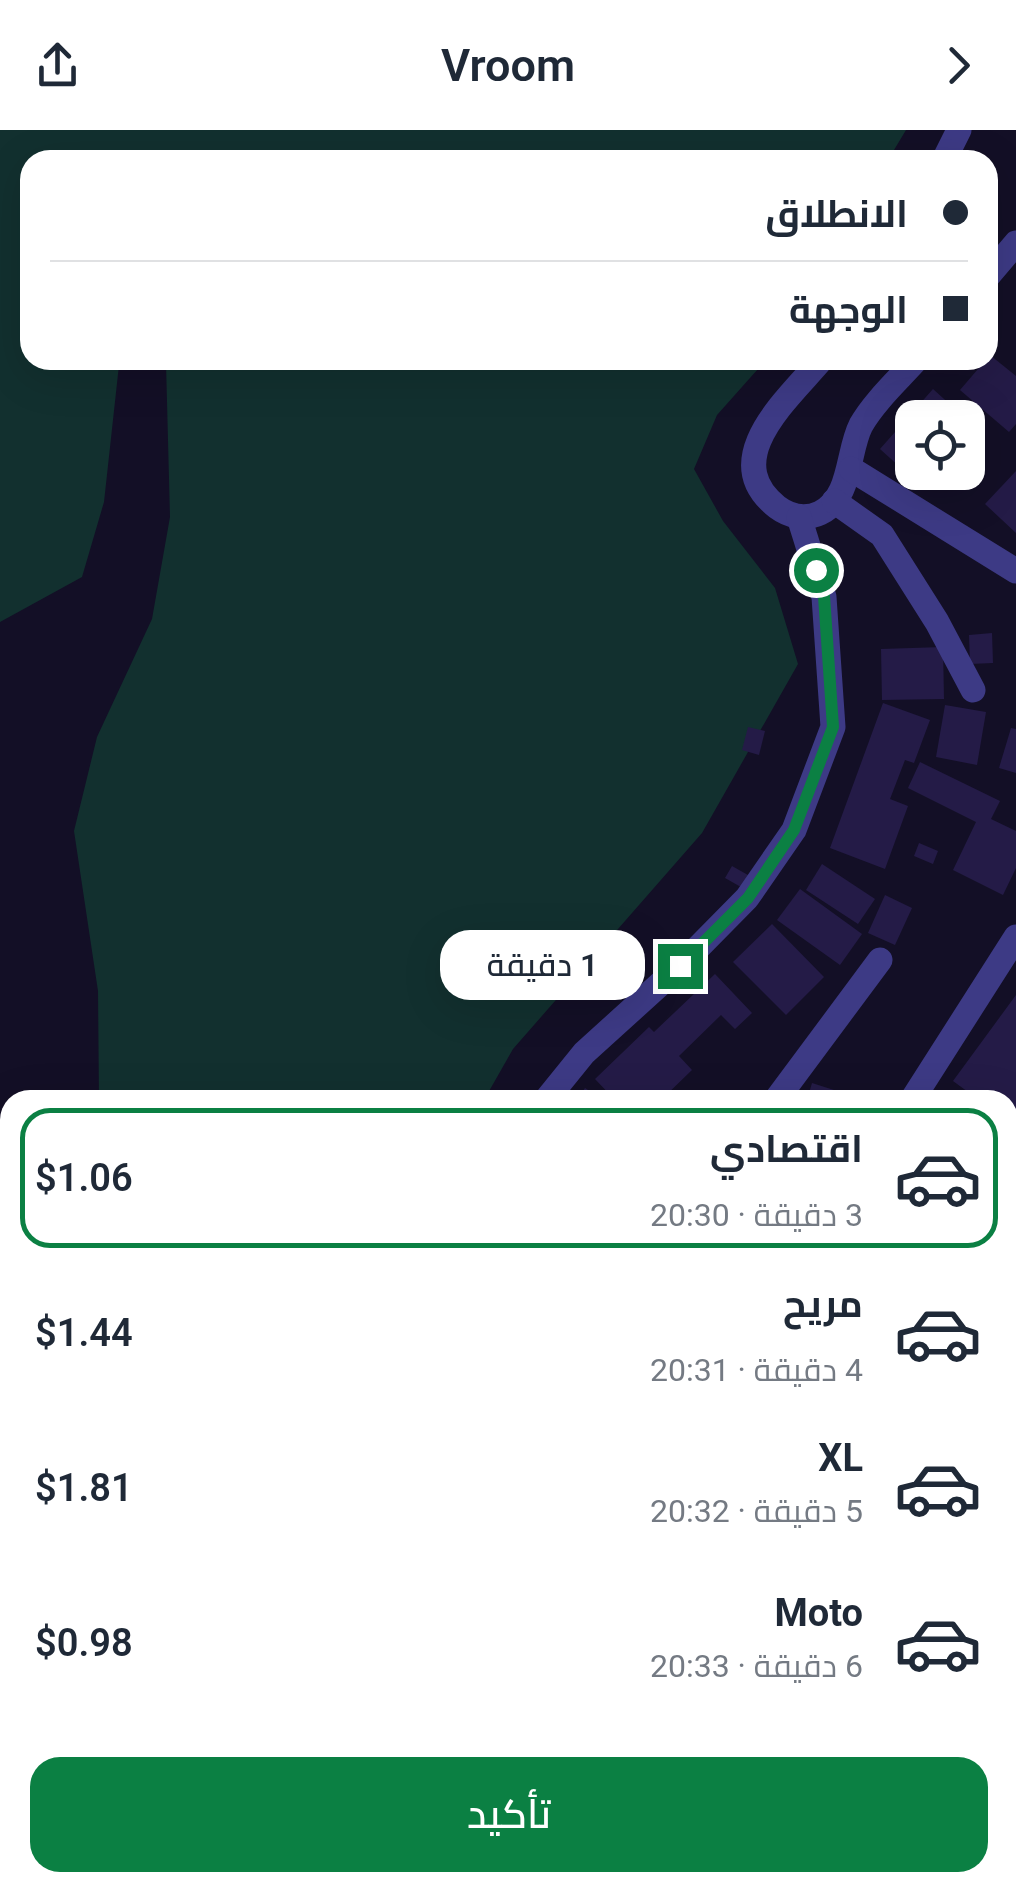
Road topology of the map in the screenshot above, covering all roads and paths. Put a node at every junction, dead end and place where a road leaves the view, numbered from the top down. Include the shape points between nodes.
1 (1016, 243) edge
2 (998, 264) edge
3 (812, 370) edge
4 (907, 370) edge
5 (850, 469) junction
6 (834, 501) junction
7 (799, 517) junction
8 (1016, 571) edge
9 (973, 690) dead end
10 (1016, 937) edge
11 (880, 960) dead end
12 (554, 1090) edge
13 (783, 1090) edge
14 (918, 1090) edge

1 - 2 street
3 - 7 street via 768,420 755,446 754,476 763,496
4 - 5 street via 863,421
5 - 6 street
5 - 8 street
6 - 7 street via 820,513
6 - 9 street via 882,535
7 - 12 street via 824,596 833,727 794,830 748,898 584,1053
10 - 14 street
11 - 13 street

